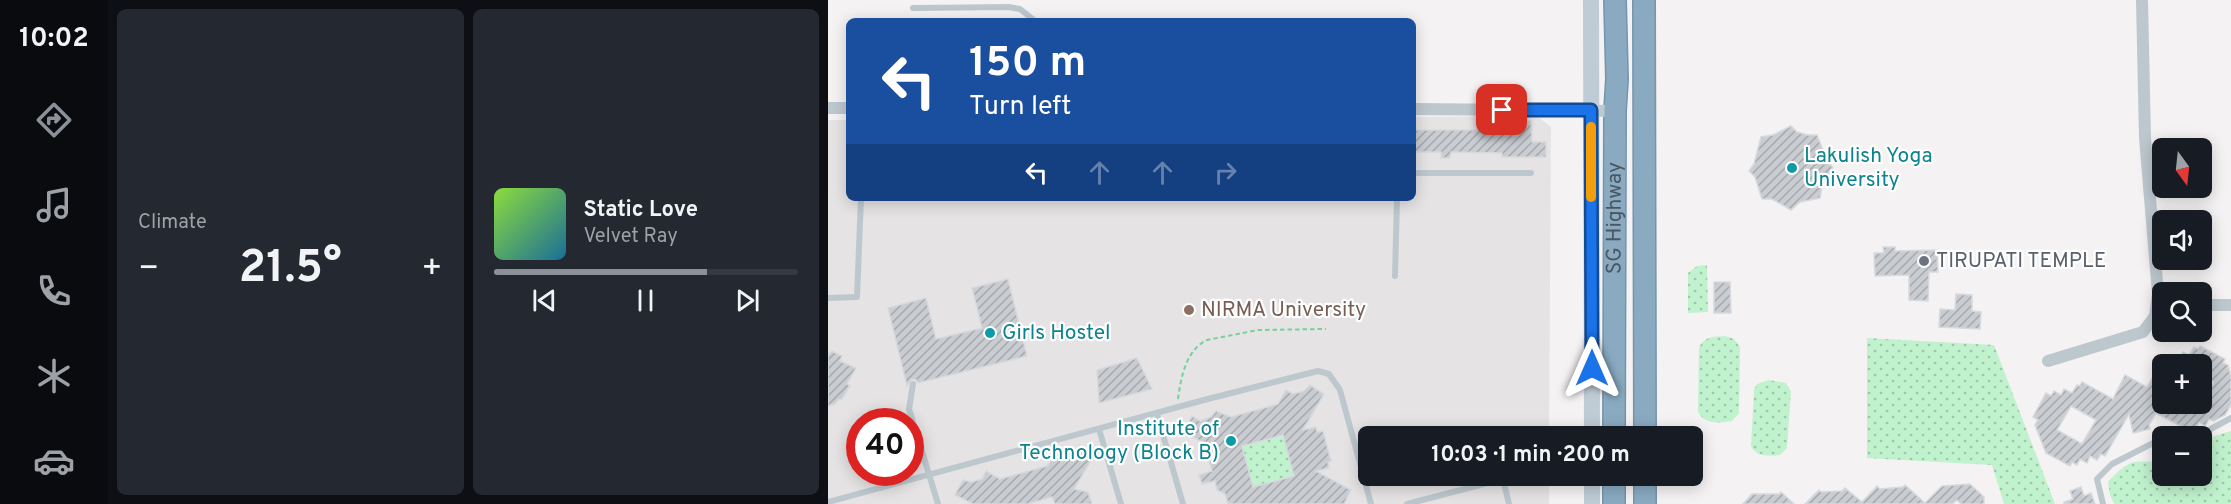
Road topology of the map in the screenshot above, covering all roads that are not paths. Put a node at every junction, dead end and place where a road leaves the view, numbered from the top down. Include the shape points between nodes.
1 (1591, 0) edge
2 (1615, 0) edge
3 (1644, 0) edge
4 (2142, 0) edge
5 (913, 8) dead end
6 (1031, 18) edge
7 (828, 108) edge
8 (846, 108) edge
9 (1416, 109) edge
10 (1591, 110) junction
11 (1615, 111) junction
12 (1416, 173) edge
13 (1531, 173) dead end
14 (861, 201) edge
15 (1397, 201) edge
16 (1395, 276) dead end
17 (2157, 282) edge
18 (828, 298) edge
19 (2212, 305) edge
20 (2231, 306) edge
21 (2152, 320) edge
22 (2048, 361) dead end
23 (913, 384) dead end
24 (1157, 414) junction
25 (2231, 418) edge
26 (1592, 426) edge
27 (1614, 426) edge
28 (1645, 426) edge
29 (2212, 428) edge
30 (1099, 429) junction
31 (2152, 444) edge
32 (930, 475) junction
33 (1592, 486) edge
34 (1614, 486) edge
35 (1645, 486) edge
36 (828, 502) edge
37 (938, 504) edge
38 (1120, 504) edge
39 (1183, 504) edge
40 (1371, 504) edge
41 (1411, 504) edge
42 (1507, 504) edge
43 (1592, 504) edge
44 (1614, 504) edge
45 (1645, 504) edge
46 (2103, 504) edge

1 - 10 street
2 - 11 highway, SG Highway
3 - 28 highway, SG Highway
4 - 17 street via 2145,138
5 - 6 lane via 1009,7 1020,9
7 - 8 street
9 - 10 street
10 - 11 street
10 - 26 street
11 - 27 highway, SG Highway
12 - 13 lane
14 - 18 lane via 857,297
15 - 16 lane
19 - 20 street
21 - 22 street via 2143,332
23 - 32 lane via 909,409
24 - 30 lane
24 - 39 lane
24 - 40 lane via 1309,372 1329,374 1344,400
25 - 29 lane
30 - 32 lane
30 - 38 lane
31 - 46 lane via 2112,464 2097,479
32 - 36 lane
32 - 37 lane
33 - 43 street
34 - 44 highway
35 - 45 highway
41 - 42 lane via 1503,479

